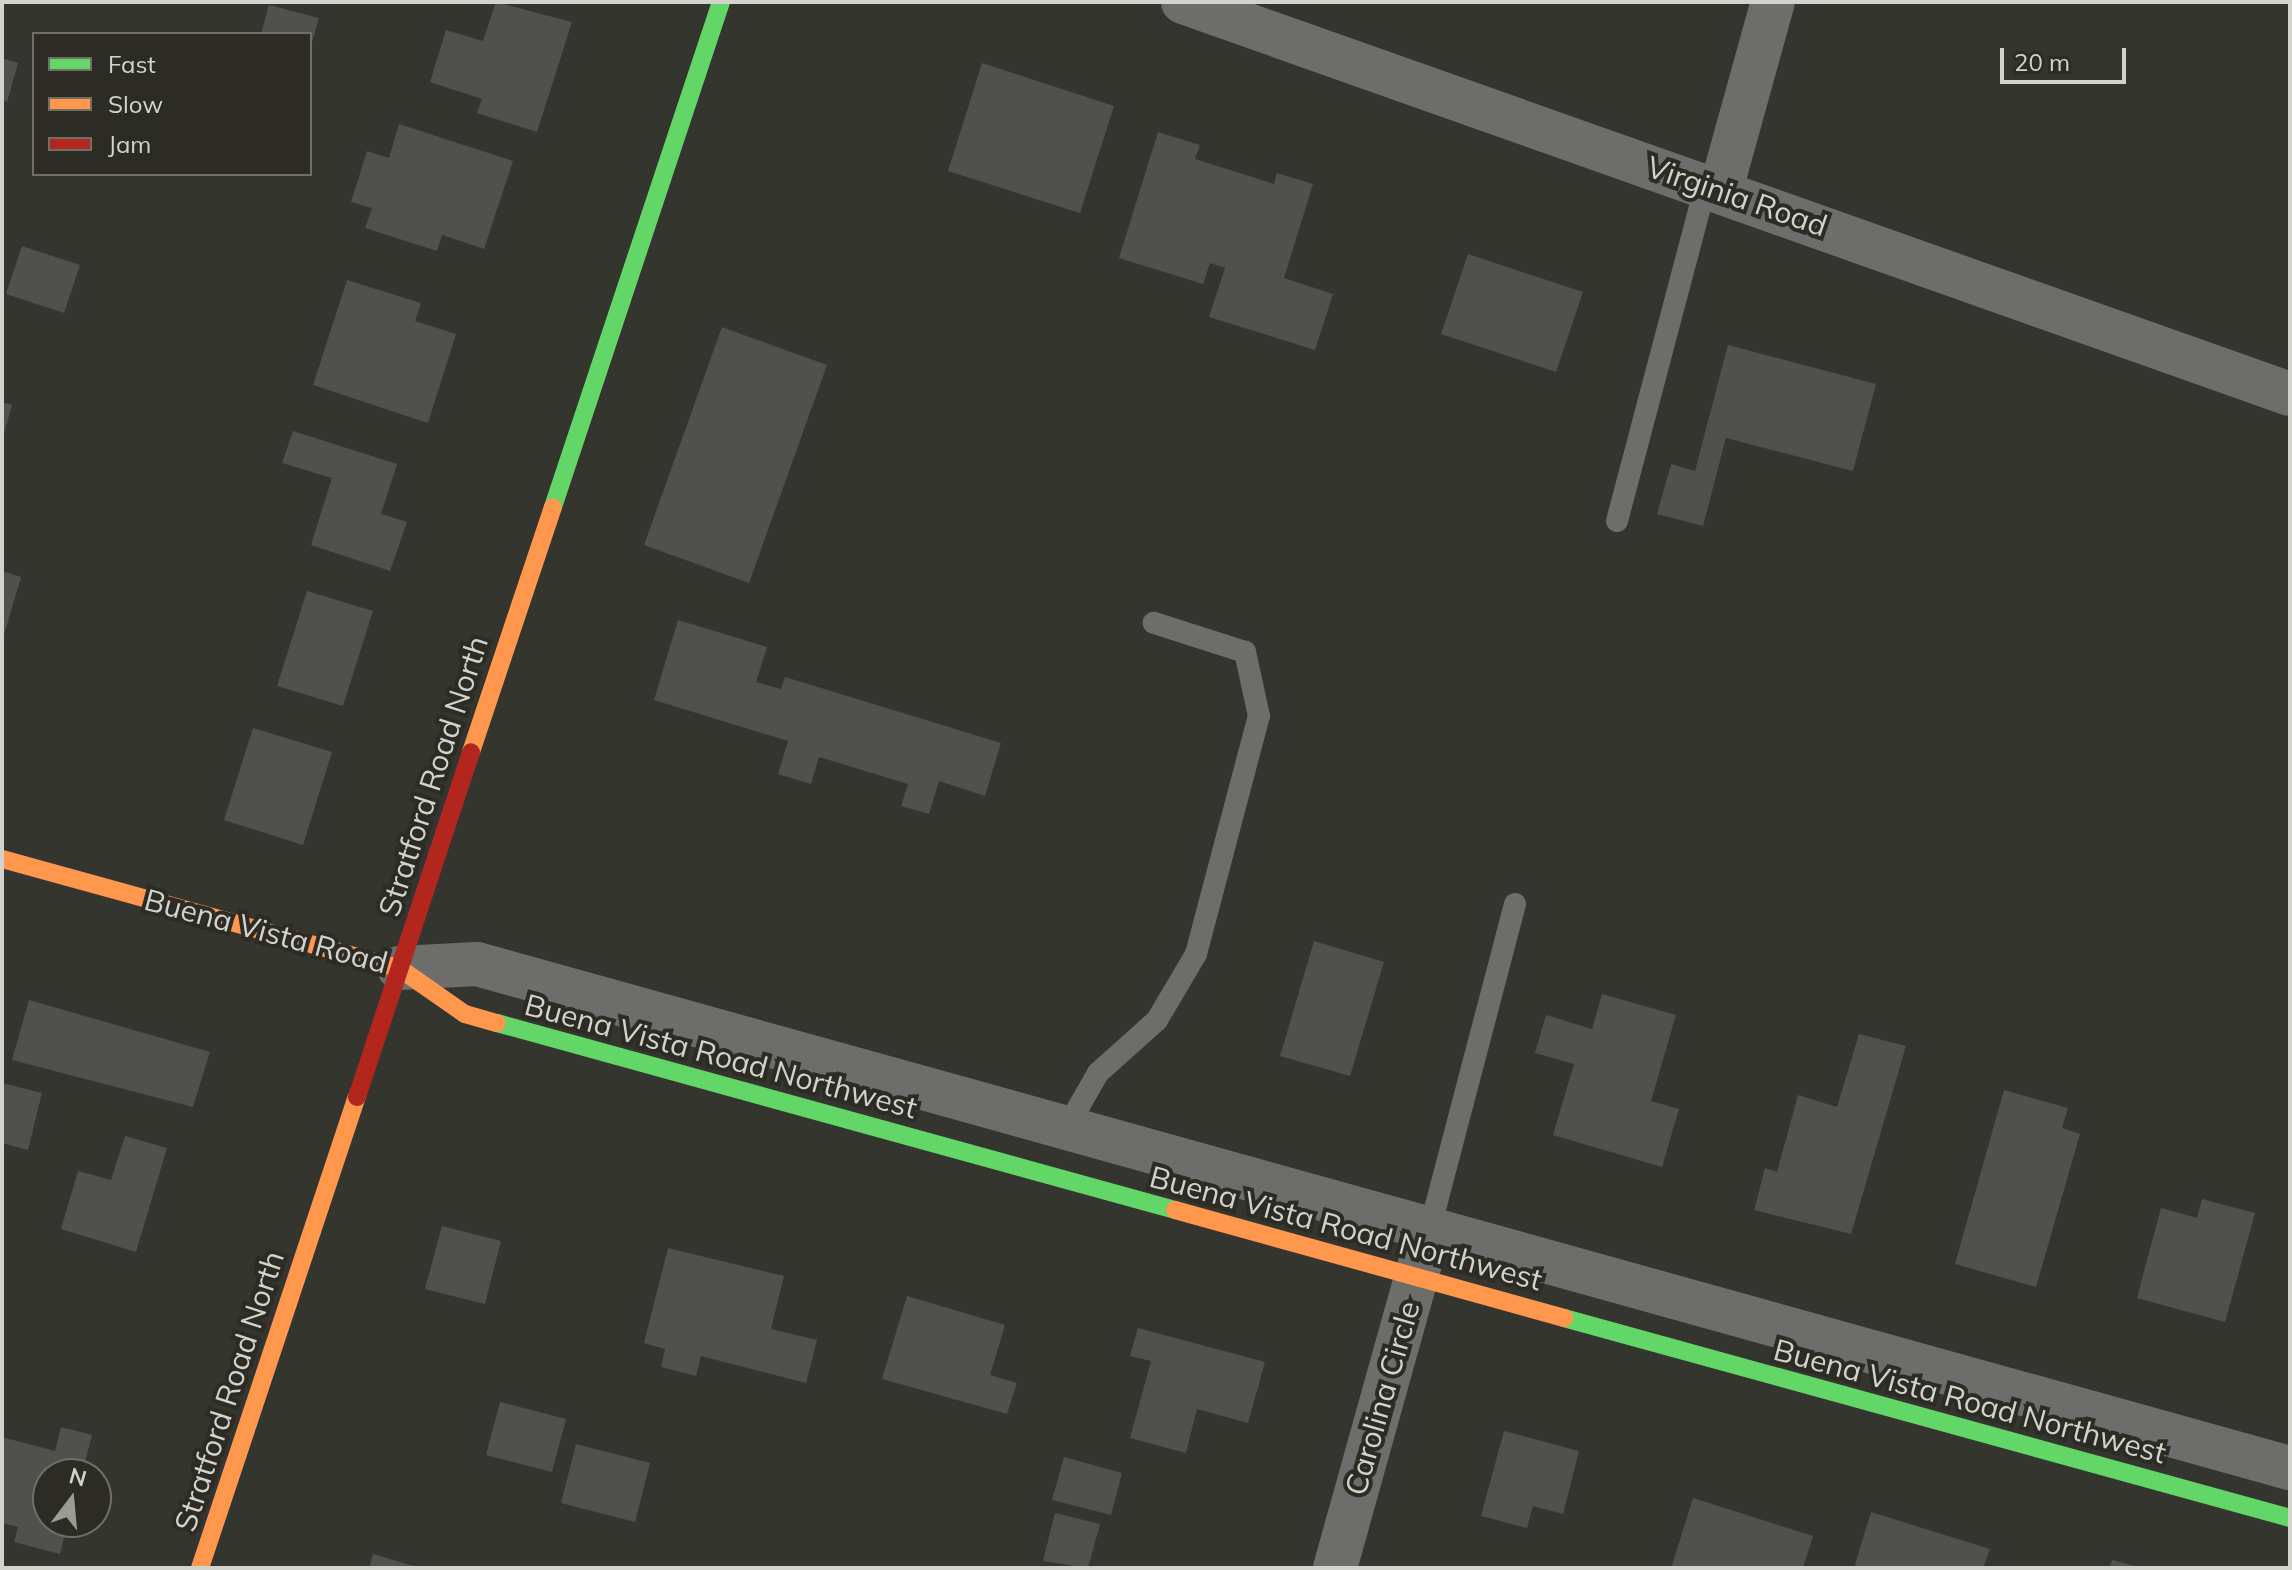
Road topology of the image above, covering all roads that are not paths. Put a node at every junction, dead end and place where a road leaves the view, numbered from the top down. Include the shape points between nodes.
1 (721, 2) edge
2 (1183, 2) edge
3 (1773, 2) edge
4 (1714, 187) junction
5 (2290, 394) edge
6 (1617, 521) dead end
7 (1154, 623) dead end
8 (2, 859) edge
9 (1515, 904) dead end
10 (399, 968) junction
11 (1067, 1127) junction
12 (1430, 1228) junction
13 (1417, 1274) junction
14 (2290, 1468) edge
15 (2290, 1518) edge
16 (200, 1568) edge
17 (1335, 1568) edge

1 - 10 street, Stratford Road North
2 - 4 street, Virginia Road
3 - 4 street
4 - 5 street, Virginia Road
4 - 6 lane
7 - 11 lane via 1245,652 1259,716 1196,954 1157,1020 1098,1073
8 - 10 street, Buena Vista Road
9 - 12 lane
10 - 11 street, Buena Vista Road via 477,964
10 - 13 street, Buena Vista Road Northwest via 465,1014
10 - 16 street, Stratford Road North
11 - 12 street, Buena Vista Road
12 - 13 street, Carolina Circle
12 - 14 street, Buena Vista Road
13 - 15 street, Buena Vista Road Northwest
13 - 17 street, Carolina Circle

